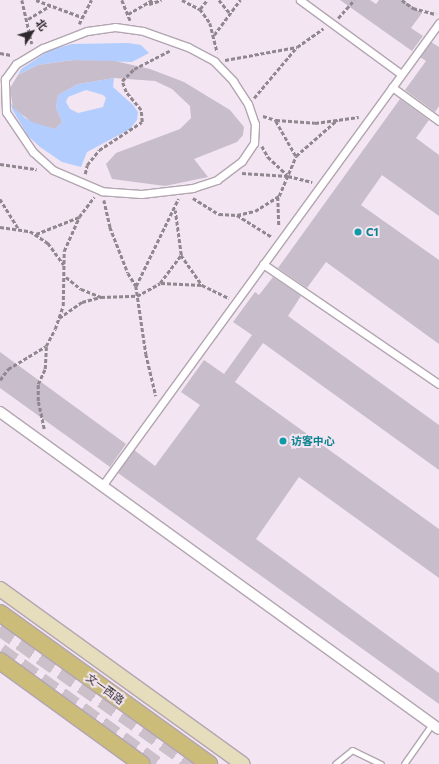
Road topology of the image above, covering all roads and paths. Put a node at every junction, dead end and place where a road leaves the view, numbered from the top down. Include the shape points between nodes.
1 (22, 0) edge
2 (36, 0) edge
3 (90, 0) edge
4 (122, 0) edge
5 (152, 0) edge
6 (161, 0) edge
7 (184, 0) edge
8 (207, 0) edge
9 (219, 0) edge
10 (240, 0) edge
11 (300, 0) edge
12 (354, 0) edge
13 (402, 0) edge
14 (148, 4) junction
15 (50, 6) junction
16 (200, 9) junction
17 (229, 12) junction
18 (128, 14) junction
19 (439, 14) edge
20 (82, 17) junction
21 (28, 19) junction
22 (332, 23) junction
23 (439, 23) edge
24 (134, 30) junction
25 (72, 36) junction
26 (214, 36) junction
27 (182, 45) junction
28 (297, 47) junction
29 (33, 54) junction
30 (216, 61) junction
31 (402, 74) junction
32 (392, 87) junction
33 (248, 104) junction
34 (251, 112) junction
35 (372, 114) junction
36 (276, 120) junction
37 (337, 120) junction
38 (439, 121) edge
39 (255, 134) junction
40 (296, 156) junction
41 (0, 164) edge
42 (52, 170) junction
43 (228, 172) junction
44 (288, 176) junction
45 (82, 183) junction
46 (321, 184) junction
47 (180, 189) junction
48 (101, 191) junction
49 (278, 196) junction
50 (0, 199) edge
51 (175, 210) junction
52 (237, 215) junction
53 (79, 217) junction
54 (0, 227) edge
55 (18, 229) junction
56 (35, 235) junction
57 (285, 235) junction
58 (279, 242) junction
59 (181, 256) junction
60 (263, 264) junction
61 (64, 267) junction
62 (65, 276) junction
63 (160, 283) junction
64 (202, 285) junction
65 (136, 286) junction
66 (137, 296) junction
67 (100, 297) junction
68 (236, 302) junction
69 (59, 318) junction
70 (46, 346) junction
71 (0, 380) edge
72 (439, 384) edge
73 (159, 407) junction
74 (0, 412) edge
75 (46, 446) junction
76 (102, 486) junction
77 (0, 589) edge
78 (0, 613) edge
79 (0, 661) edge
80 (435, 726) edge
81 (142, 764) edge
82 (209, 764) edge
83 (243, 764) edge
84 (335, 764) edge
85 (381, 764) edge
86 (404, 764) edge

1 - 21 path
2 - 15 path
3 - 20 path
4 - 18 path
5 - 14 path
6 - 14 path
7 - 16 path
8 - 16 path
9 - 17 path
10 - 17 path
11 - 22 street
12 - 22 path
13 - 19 path via 413,8
14 - 18 path
15 - 20 path
15 - 21 path
16 - 26 path via 210,23
17 - 26 path
18 - 24 path
20 - 25 path
21 - 29 path
22 - 28 path
22 - 31 street
23 - 31 street
24 - 25 street via 115,27
24 - 27 street
25 - 29 street
26 - 30 path
27 - 30 street
27 - 45 path via 134,69 122,81 126,92 141,110 142,122 99,150 87,165
28 - 30 path
28 - 33 path
29 - 42 street via 16,64 5,80 3,97 6,112 20,134
30 - 33 street
31 - 32 street
32 - 35 street
32 - 38 street
33 - 34 street
34 - 36 path
34 - 39 street
35 - 37 path
35 - 46 street
36 - 37 path via 315,123
36 - 40 path
37 - 40 path
39 - 43 street via 254,143 242,161
39 - 44 path via 268,157
40 - 44 path
41 - 42 path
42 - 45 street
43 - 44 path
43 - 47 street via 217,180
44 - 46 path
44 - 49 path
45 - 48 street
46 - 57 street
47 - 48 street via 141,194
47 - 51 path
47 - 52 path via 219,214
48 - 53 path
48 - 65 path via 110,227
49 - 52 path via 255,211
49 - 57 path via 279,226
50 - 55 path
51 - 59 path
51 - 65 path
52 - 58 path
53 - 56 path
53 - 61 path via 64,251
54 - 55 path
55 - 56 path
56 - 61 path via 48,244
57 - 58 street
58 - 60 street
59 - 63 path
59 - 64 path
60 - 68 street
60 - 72 street
61 - 62 path
62 - 67 path via 81,289
62 - 69 path
63 - 64 path
63 - 66 path
64 - 68 path
65 - 66 path
66 - 67 path
66 - 73 path via 146,354
67 - 69 path via 82,302
68 - 73 street
69 - 70 path
70 - 71 path via 8,369
70 - 75 path via 45,369 38,384 38,401
73 - 76 street
74 - 75 street
75 - 76 street
76 - 80 street
77 - 83 main road
78 - 82 main road, 文一西路
79 - 81 main road
80 - 86 lane
84 - 85 lane via 352,750

